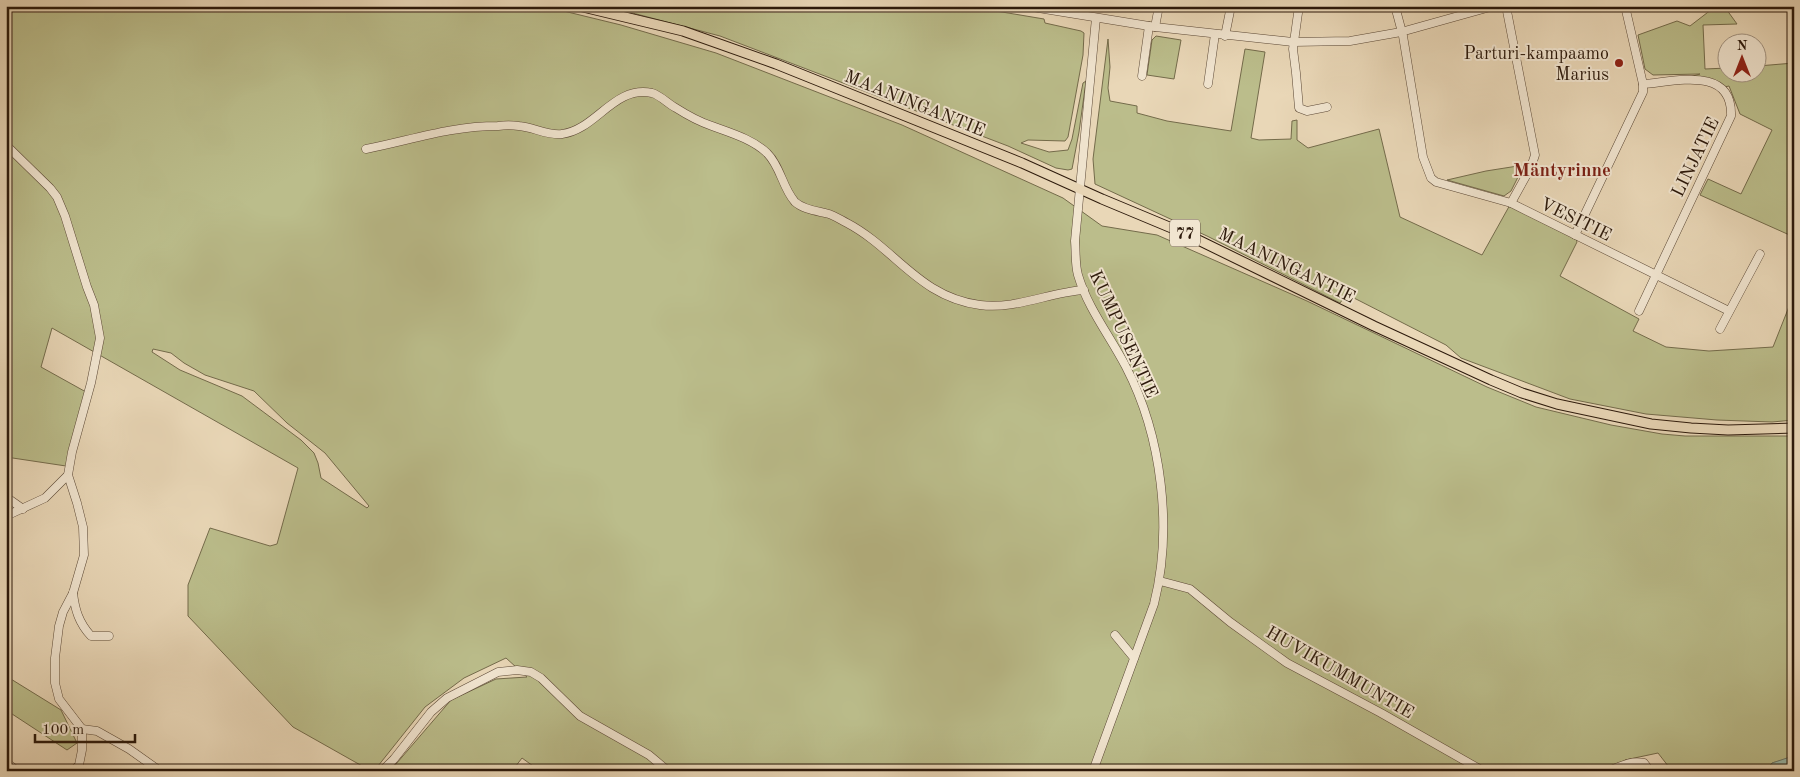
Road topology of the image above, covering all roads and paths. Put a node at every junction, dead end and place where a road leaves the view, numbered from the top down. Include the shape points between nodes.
1 (579, 6) edge
2 (1027, 6) edge
3 (1159, 6) edge
4 (1231, 6) edge
5 (1299, 6) edge
6 (1395, 6) edge
7 (1494, 6) edge
8 (1506, 6) edge
9 (1625, 6) edge
10 (1469, 10) edge
11 (1096, 18) junction
12 (1152, 27) junction
13 (1400, 32) junction
14 (1215, 34) junction
15 (1225, 36) junction
16 (1293, 42) junction
17 (1142, 76) dead end
18 (1208, 84) dead end
19 (1643, 84) junction
20 (1327, 107) dead end
21 (6, 145) edge
22 (366, 149) dead end
23 (1079, 188) junction
24 (1510, 203) junction
25 (1575, 236) junction
26 (1760, 254) dead end
27 (1655, 274) junction
28 (1084, 290) junction
29 (1639, 311) dead end
30 (1729, 311) junction
31 (1720, 329) dead end
32 (1794, 428) edge
33 (68, 475) junction
34 (6, 497) edge
35 (22, 508) junction
36 (6, 516) edge
37 (1160, 581) junction
38 (73, 593) junction
39 (1115, 635) dead end
40 (109, 636) dead end
41 (1134, 658) junction
42 (82, 728) junction
43 (6, 762) edge
44 (80, 768) edge
45 (17, 771) edge
46 (73, 771) edge
47 (160, 771) edge
48 (382, 771) edge
49 (668, 771) edge
50 (1092, 771) edge
51 (1482, 771) edge
52 (1609, 771) edge
53 (1650, 771) edge

1 - 23 main road, MAANINGANTIE / 77 via 683,31 776,64
2 - 11 street
3 - 12 street
4 - 15 street
5 - 16 street
6 - 13 street
7 - 10 street
8 - 24 street via 1535,155
9 - 19 street
10 - 13 street
11 - 12 street
11 - 23 street, KUMPUSENTIE
12 - 14 street
12 - 17 street
13 - 16 street via 1350,41
13 - 24 street, VESITIE via 1423,157 1431,178
14 - 15 street
14 - 18 street
15 - 16 street
16 - 20 street via 1299,108 1307,111
19 - 25 street via 1643,92
19 - 27 street, LINJATIE via 1682,79 1709,81 1726,93 1732,110
21 - 33 street via 57,197 97,314 98,354
22 - 28 street via 444,130 477,126 519,126 561,134 593,120 610,104 633,93 655,94 686,115 757,145 779,170 796,203 830,214 864,232 936,292 973,304 989,305
23 - 28 street, KUMPUSENTIE via 1075,241 1078,275
23 - 32 main road, MAANINGANTIE / 77 via 1186,234 1374,326 1522,393 1557,404 1651,424 1728,430
24 - 25 street, VESITIE
25 - 27 street, VESITIE
26 - 30 street
27 - 29 street, LINJATIE
27 - 30 street, VESITIE
28 - 37 street, KUMPUSENTIE via 1132,381 1151,436 1158,466 1164,534
30 - 31 street
33 - 35 street via 45,498
33 - 38 street via 78,503 85,544
34 - 35 street
35 - 36 street
37 - 41 street, KUMPUSENTIE
37 - 51 street, HUVIKUMMUNTIE via 1190,589 1287,663
38 - 40 street via 74,609 84,628 91,636
38 - 42 street via 62,612 59,626 55,683 59,699
39 - 41 street
41 - 50 street, KUMPUSENTIE
42 - 44 street
42 - 47 street via 97,731
43 - 45 street
44 - 46 street
48 - 49 street via 447,698 498,672 517,670 531,672 541,678 580,716 649,755
52 - 53 street via 1639,762

